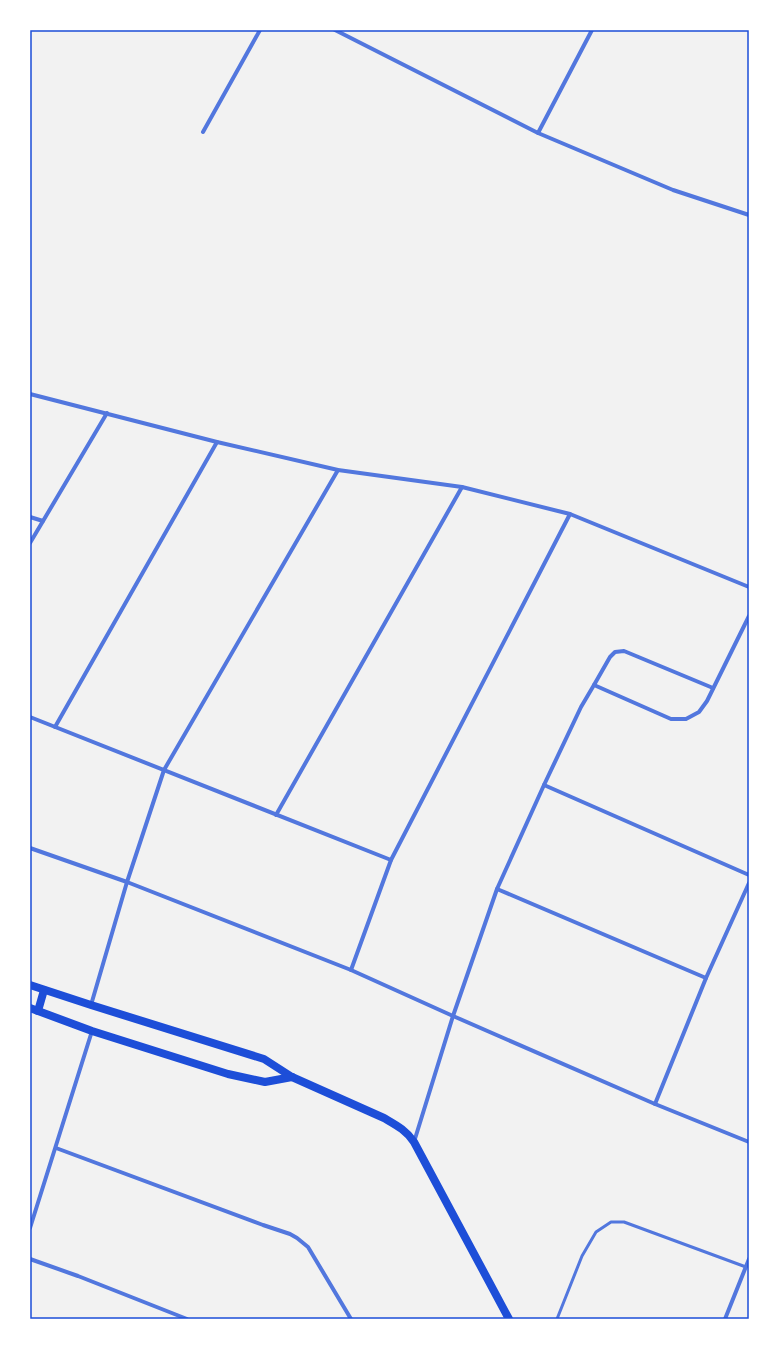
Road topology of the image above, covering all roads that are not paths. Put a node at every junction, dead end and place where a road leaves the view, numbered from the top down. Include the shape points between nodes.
1 (260, 30) edge
2 (334, 30) edge
3 (592, 30) edge
4 (203, 132) dead end
5 (538, 133) junction
6 (749, 215) edge
7 (30, 394) edge
8 (107, 413) junction
9 (217, 442) junction
10 (338, 470) junction
11 (462, 487) junction
12 (570, 514) junction
13 (30, 517) edge
14 (43, 521) junction
15 (30, 543) edge
16 (749, 588) edge
17 (749, 616) edge
18 (594, 685) junction
19 (713, 688) junction
20 (30, 717) edge
21 (55, 727) junction
22 (164, 770) junction
23 (544, 785) junction
24 (276, 815) junction
25 (30, 848) edge
26 (391, 860) junction
27 (749, 875) edge
28 (127, 882) junction
29 (749, 883) edge
30 (497, 889) junction
31 (352, 970) junction
32 (706, 978) junction
33 (30, 985) edge
34 (44, 990) junction
35 (91, 1006) junction
36 (34, 1009) edge
37 (453, 1016) junction
38 (92, 1031) junction
39 (292, 1077) junction
40 (655, 1104) junction
41 (414, 1142) junction
42 (749, 1142) edge
43 (56, 1148) junction
44 (30, 1228) edge
45 (30, 1259) edge
46 (749, 1259) edge
47 (746, 1267) junction
48 (187, 1319) edge
49 (351, 1319) edge
50 (509, 1319) edge
51 (557, 1319) edge
52 (726, 1319) edge

1 - 4 street
2 - 5 street
3 - 5 street
5 - 6 street via 673,190
7 - 8 street
8 - 9 street
8 - 14 street
9 - 10 street
9 - 21 street
10 - 11 street
10 - 22 street
11 - 12 street
11 - 24 street
12 - 16 street
12 - 26 street
13 - 14 street
14 - 15 street
17 - 19 street
18 - 19 street via 671,718 686,719 699,712
18 - 19 street via 610,657 615,652 624,651
18 - 23 street
20 - 21 street
21 - 22 street
22 - 24 street
22 - 28 street
23 - 27 street
23 - 30 street
24 - 26 street
25 - 28 street
26 - 31 street
28 - 31 street
28 - 35 street
29 - 32 street
30 - 32 street
30 - 37 street
31 - 37 street
32 - 40 street
33 - 34 main road
34 - 35 main road
34 - 36 main road
35 - 39 main road via 264,1059
36 - 38 main road
37 - 40 street
37 - 41 street
38 - 39 main road via 228,1074 265,1082
38 - 43 street
39 - 41 main road via 384,1118 409,1134
40 - 42 street
41 - 50 main road
43 - 44 street
43 - 49 street via 297,1238 308,1247
45 - 48 street
46 - 47 street
47 - 51 lane via 624,1222 611,1222 596,1232 582,1256
47 - 52 street

